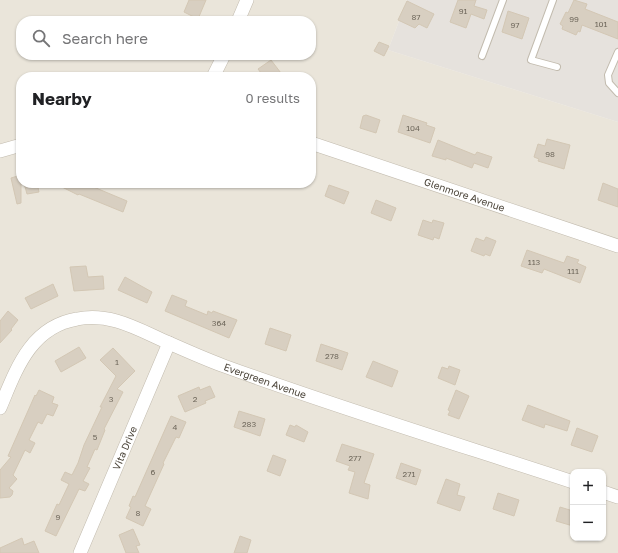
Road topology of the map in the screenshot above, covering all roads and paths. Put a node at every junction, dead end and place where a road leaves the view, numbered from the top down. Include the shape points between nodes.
1 (247, 0) edge
2 (503, 0) edge
3 (553, 0) edge
4 (240, 16) edge
5 (618, 52) edge
6 (482, 56) dead end
7 (222, 60) edge
8 (557, 68) dead end
9 (216, 72) edge
10 (618, 92) edge
11 (316, 145) edge
12 (16, 147) edge
13 (0, 151) edge
14 (618, 246) edge
15 (169, 343) junction
16 (0, 408) edge
17 (570, 481) edge
18 (606, 493) edge
19 (618, 497) edge
20 (80, 553) edge

1 - 4 street
2 - 6 lane
3 - 8 lane via 531,60
5 - 10 lane via 608,75 608,83
7 - 9 street
11 - 14 street, Glenmore Avenue
12 - 13 street
15 - 16 street, Evergreen Avenue via 129,324 102,317 76,319 52,328 32,343
15 - 17 street, Evergreen Avenue via 230,368
15 - 20 street, Vita Drive
18 - 19 street

